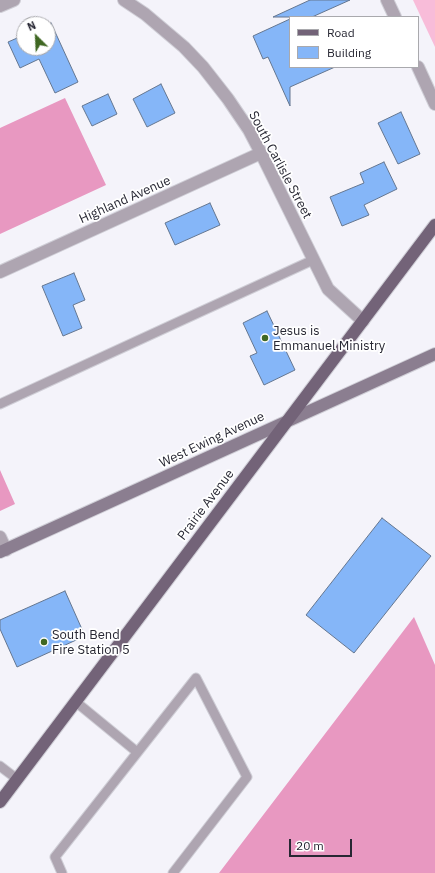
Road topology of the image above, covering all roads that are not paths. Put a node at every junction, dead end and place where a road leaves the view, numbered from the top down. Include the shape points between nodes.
1 (14, 0) edge
2 (126, 0) edge
3 (387, 0) edge
4 (0, 6) edge
5 (395, 16) edge
6 (418, 68) edge
7 (435, 104) edge
8 (261, 153) junction
9 (435, 225) edge
10 (313, 260) junction
11 (0, 272) edge
12 (363, 321) junction
13 (435, 354) edge
14 (0, 404) edge
15 (286, 422) junction
16 (0, 537) edge
17 (3, 551) edge
18 (76, 702) junction
19 (137, 752) junction
20 (0, 766) edge
21 (17, 779) junction
22 (0, 802) edge
23 (62, 873) edge
24 (173, 873) edge

1 - 4 street
2 - 8 street, South Carlisle Street via 178,42 203,67 249,130
3 - 5 street
6 - 7 street
8 - 10 street, South Carlisle Street
8 - 11 street, Highland Avenue
9 - 12 main road, Prairie Avenue
10 - 12 street, South Carlisle Street via 328,289
10 - 14 lane
12 - 15 main road, Prairie Avenue
13 - 15 street, West Ewing Avenue
15 - 17 street, West Ewing Avenue
15 - 18 main road, Prairie Avenue
16 - 17 street
18 - 19 lane
18 - 21 main road, Prairie Avenue
19 - 23 lane via 55,857
19 - 24 lane via 196,678 247,777
20 - 21 lane
21 - 22 main road, Prairie Avenue

